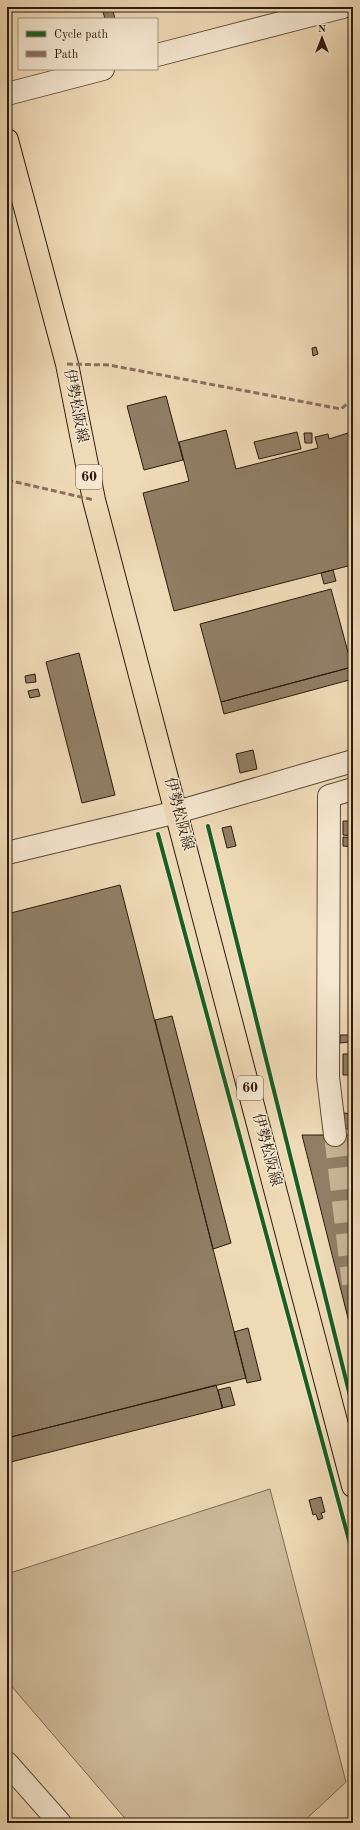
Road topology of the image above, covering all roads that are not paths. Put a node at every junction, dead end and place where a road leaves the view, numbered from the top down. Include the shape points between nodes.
1 (344, 7) edge
2 (158, 55) edge
3 (99, 70) edge
4 (7, 94) edge
5 (7, 140) edge
6 (353, 761) edge
7 (353, 789) edge
8 (177, 812) junction
9 (7, 853) edge
10 (335, 1135) tunnel mouth
11 (353, 1486) edge
12 (7, 1763) edge
13 (60, 1823) edge

1 - 2 street
3 - 4 street
5 - 8 main road, 伊勢松阪線 / 60 via 66,364 94,500
6 - 8 street
7 - 10 street via 329,796 328,1078
8 - 9 street
8 - 11 main road, 伊勢松阪線 / 60
12 - 13 street

